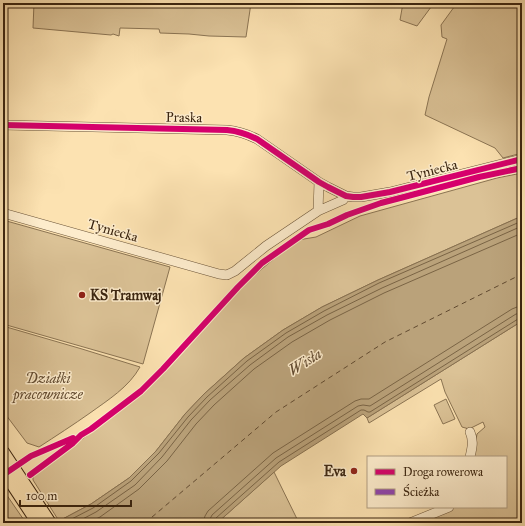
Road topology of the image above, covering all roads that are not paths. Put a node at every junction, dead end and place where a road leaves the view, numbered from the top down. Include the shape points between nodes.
1 (3, 125) edge
2 (522, 159) edge
3 (319, 182) junction
4 (346, 196) junction
5 (318, 211) junction
6 (3, 213) edge
7 (470, 432) dead end
8 (4, 454) edge
9 (470, 456) edge
10 (3, 470) edge
11 (447, 508) edge
12 (38, 523) edge
13 (50, 523) edge
14 (410, 523) edge

1 - 3 street, Praska via 234,131 257,139
2 - 4 street, Tyniecka via 384,194
3 - 4 street, Praska
3 - 5 street
4 - 5 street, Tyniecka via 343,200
5 - 6 street, Tyniecka via 227,275
7 - 9 street via 473,438
8 - 13 main road
10 - 12 main road
11 - 14 street

